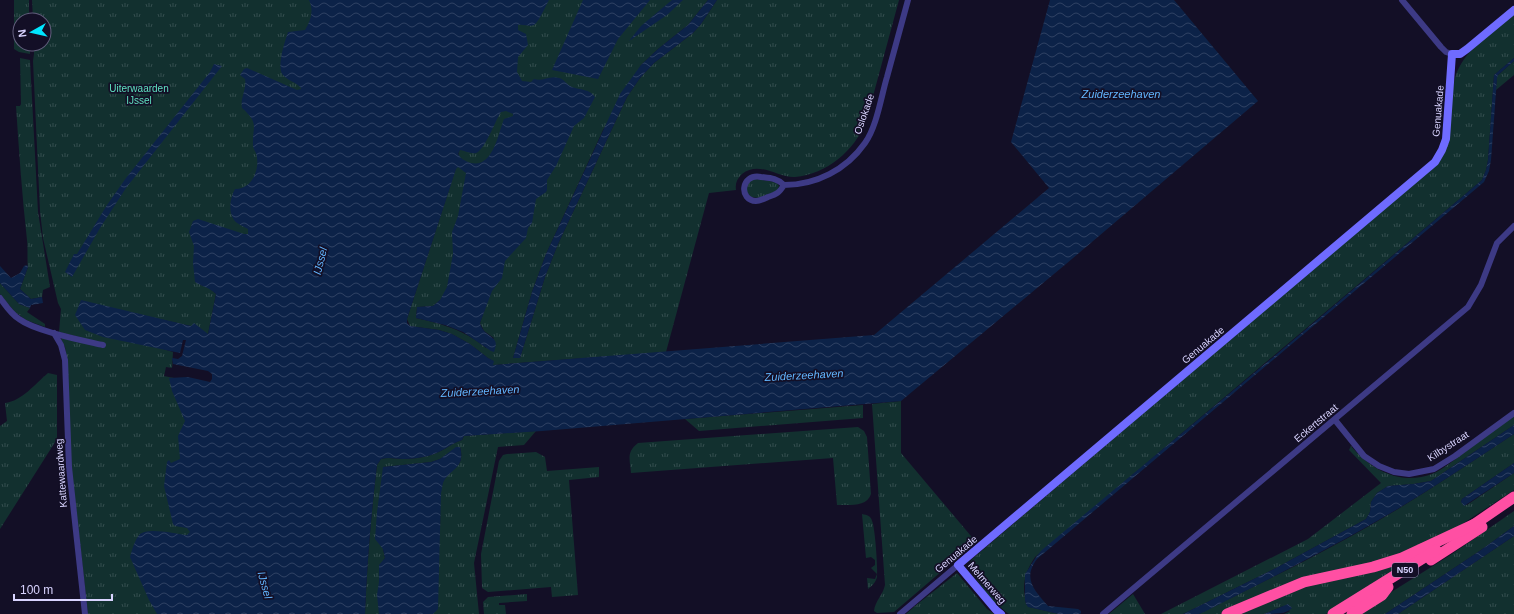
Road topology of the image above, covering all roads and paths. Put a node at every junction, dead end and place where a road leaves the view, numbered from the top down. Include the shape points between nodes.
1 (908, 0) edge
2 (1402, 0) edge
3 (1514, 10) edge
4 (1452, 54) junction
5 (784, 184) junction
6 (1514, 226) edge
7 (0, 298) edge
8 (54, 332) junction
9 (103, 345) dead end
10 (1514, 413) edge
11 (1335, 420) junction
12 (1514, 497) edge
13 (1514, 505) edge
14 (1475, 524) junction
15 (958, 565) junction
16 (1388, 587) junction
17 (85, 614) edge
18 (900, 614) edge
19 (1001, 614) edge
20 (1103, 614) edge
21 (1227, 614) edge
22 (1333, 614) edge
23 (1341, 614) edge
24 (1352, 614) edge

1 - 5 street, Oslokade via 874,122 865,143 834,172 815,180
2 - 4 street via 1441,47
3 - 4 street via 1463,52
4 - 15 street, Genuakade via 1446,139 1435,162
5 - 5 street, Oslokade via 778,179 755,176 748,178 744,192 747,198 758,202 779,193
6 - 11 street, Eckertstraat via 1497,243 1481,285 1468,308
7 - 8 street via 22,322
8 - 9 street
8 - 17 street, Kattewaardweg via 65,360 69,467
10 - 11 street, Kilbystraat via 1444,463 1416,474 1394,472 1378,466 1364,456
11 - 20 street, Eckertstraat
12 - 14 highway, N50
13 - 16 highway, N50
14 - 21 highway, N50 via 1402,558 1304,582
14 - 22 highway, N50
15 - 18 street, Genuakade
15 - 19 street, Melmerweg
16 - 23 highway, N50
16 - 24 highway, N50 via 1382,595

